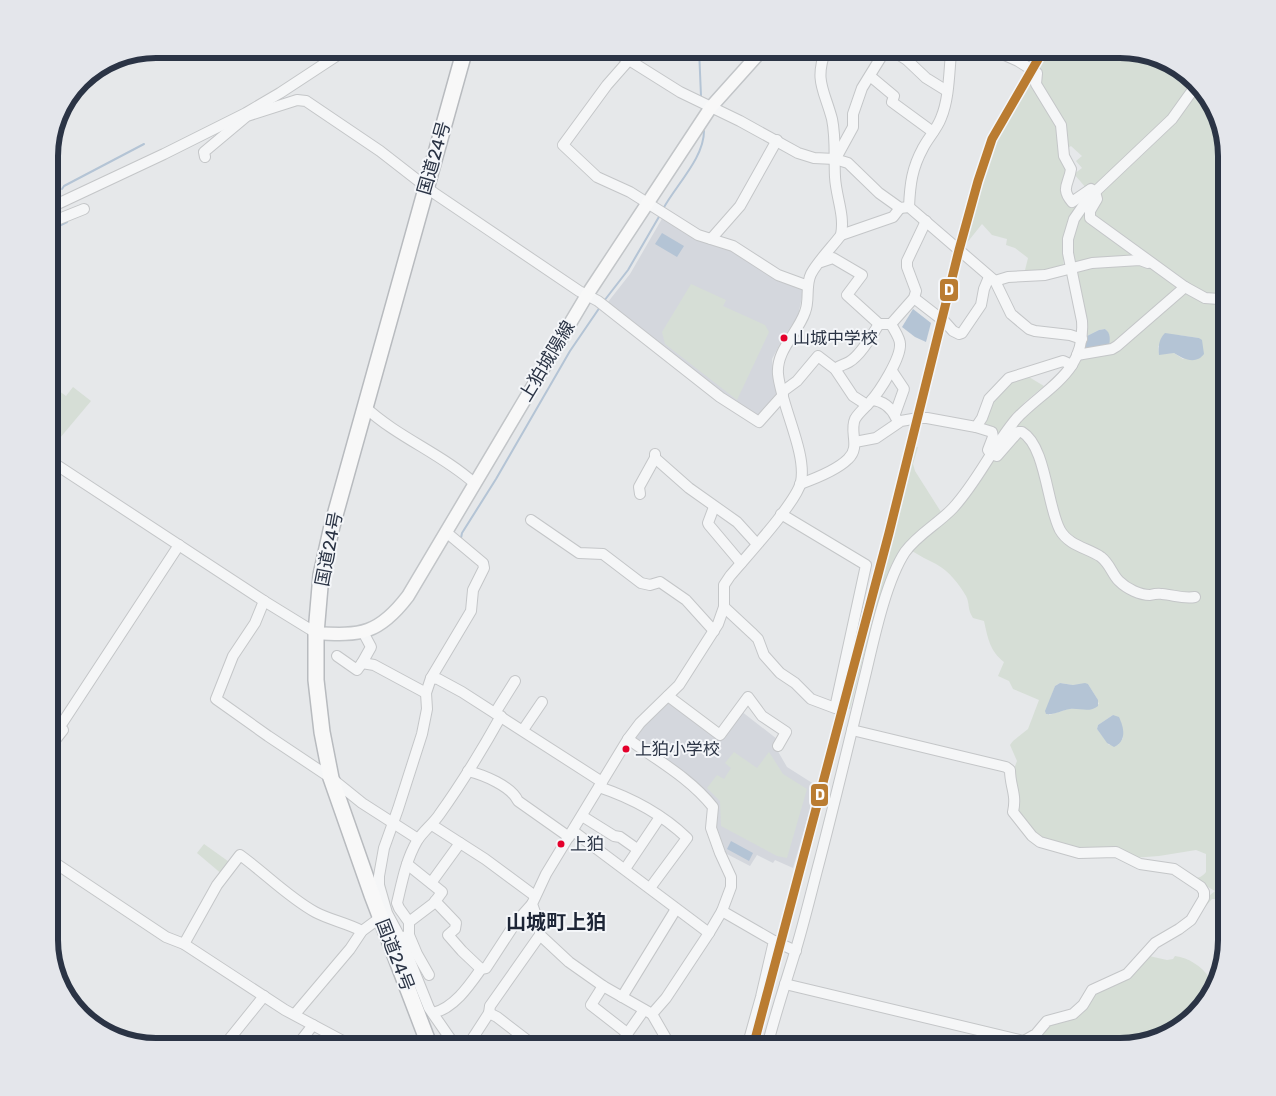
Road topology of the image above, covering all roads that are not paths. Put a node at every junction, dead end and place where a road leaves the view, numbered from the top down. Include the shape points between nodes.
1 (334, 58) edge
2 (462, 58) edge
3 (625, 58) edge
4 (755, 58) edge
5 (824, 58) edge
6 (882, 58) edge
7 (904, 58) edge
8 (950, 58) edge
9 (1010, 58) edge
10 (629, 60) junction
11 (870, 76) junction
12 (1193, 90) edge
13 (947, 91) junction
14 (711, 108) junction
15 (247, 114) junction
16 (932, 132) junction
17 (777, 140) junction
18 (205, 157) dead end
19 (835, 159) junction
20 (426, 186) junction
21 (1095, 192) junction
22 (647, 203) junction
23 (58, 204) edge
24 (904, 207) junction
25 (58, 213) edge
26 (58, 219) edge
27 (926, 221) junction
28 (841, 235) junction
29 (711, 239) junction
30 (821, 262) junction
31 (1155, 265) junction
32 (1071, 269) junction
33 (992, 279) junction
34 (808, 286) junction
35 (1185, 287) junction
36 (587, 295) junction
37 (914, 298) junction
38 (1218, 298) edge
39 (880, 324) junction
40 (891, 324) junction
41 (1082, 339) junction
42 (1078, 355) junction
43 (1072, 365) junction
44 (835, 370) junction
45 (892, 371) junction
46 (782, 394) junction
47 (869, 403) junction
48 (365, 407) junction
49 (896, 419) junction
50 (976, 427) junction
51 (855, 442) junction
52 (991, 454) junction
53 (58, 466) edge
54 (474, 482) junction
55 (800, 484) junction
56 (640, 494) dead end
57 (714, 507) junction
58 (781, 514) junction
59 (531, 520) dead end
60 (446, 532) junction
61 (757, 544) junction
62 (180, 545) junction
63 (741, 563) junction
64 (1196, 597) dead end
65 (264, 601) junction
66 (724, 608) junction
67 (714, 630) junction
68 (363, 632) junction
69 (316, 633) junction
70 (337, 656) dead end
71 (362, 663) junction
72 (430, 678) junction
73 (515, 681) dead end
74 (426, 693) junction
75 (668, 696) junction
76 (542, 702) dead end
77 (498, 715) junction
78 (523, 730) junction
79 (852, 730) junction
80 (58, 736) edge
81 (628, 739) junction
82 (778, 746) dead end
83 (468, 771) junction
84 (331, 778) junction
85 (600, 785) junction
86 (582, 816) junction
87 (660, 817) junction
88 (394, 823) junction
89 (432, 825) junction
90 (571, 834) junction
91 (418, 839) junction
92 (460, 843) junction
93 (637, 849) junction
94 (407, 864) junction
95 (58, 865) edge
96 (625, 869) junction
97 (431, 883) junction
98 (650, 888) junction
99 (533, 900) junction
100 (435, 901) junction
101 (676, 909) junction
102 (722, 911) junction
103 (381, 917) junction
104 (409, 922) junction
105 (362, 931) junction
106 (709, 933) junction
107 (540, 935) junction
108 (400, 939) junction
109 (774, 941) junction
110 (184, 944) junction
111 (796, 951) junction
112 (481, 969) junction
113 (429, 975) dead end
114 (785, 984) junction
115 (603, 986) junction
116 (264, 996) junction
117 (622, 997) junction
118 (648, 1012) junction
119 (433, 1013) junction
120 (489, 1013) junction
121 (295, 1014) junction
122 (313, 1025) junction
123 (627, 1033) junction
124 (229, 1038) edge
125 (303, 1038) edge
126 (336, 1038) edge
127 (428, 1038) edge
128 (450, 1038) edge
129 (473, 1038) edge
130 (524, 1038) edge
131 (624, 1038) edge
132 (665, 1038) edge
133 (750, 1038) edge
134 (769, 1038) edge
135 (1003, 1038) edge
136 (1032, 1038) edge

1 - 15 street
2 - 20 highway, 国道24号
3 - 10 street
4 - 14 main road, 上狛城陽線
5 - 19 street via 821,88 832,120
6 - 11 street
7 - 13 street
8 - 13 street
9 - 21 street via 1038,73 1036,84 1058,120 1063,134 1064,156 1071,169 1066,194 1072,202 1091,189
10 - 14 street
10 - 22 street via 563,145 597,177
11 - 16 street via 894,96 892,102
11 - 19 street via 856,105 853,127
12 - 21 street via 1172,119
13 - 16 street via 941,118
14 - 17 street
14 - 22 main road, 上狛城陽線
15 - 18 street via 204,152
15 - 20 street via 306,100
15 - 23 street
16 - 24 street via 913,169
17 - 19 street via 806,156
17 - 29 street via 740,206
19 - 24 street via 848,163 879,193
19 - 28 street via 835,180 843,220
20 - 36 street
20 - 48 highway, 国道24号
21 - 31 street via 1097,199 1090,218
21 - 32 street via 1071,226 1068,246
22 - 29 street via 698,235
22 - 36 main road, 上狛城陽線
24 - 27 street
24 - 28 street via 894,217
25 - 26 street via 84,208
27 - 33 street
27 - 37 street via 907,261 916,291
28 - 30 street
29 - 34 street via 733,246 778,275
30 - 34 street via 811,274
30 - 39 street via 833,258 862,275 847,295
31 - 32 street via 1140,260 1092,263
31 - 35 street
32 - 33 street via 1045,275
32 - 41 street via 1082,322
33 - 37 street via 984,289 981,305 962,333 958,334
33 - 41 street via 1008,310 1029,329
34 - 46 street via 805,314 779,360
35 - 38 street via 1206,298
35 - 42 street via 1117,346
36 - 46 street via 720,397 759,422
36 - 54 main road, 上狛城陽線
37 - 40 street
39 - 40 street
39 - 44 street via 866,346 849,363
40 - 45 street via 901,347
41 - 42 street
42 - 43 street
43 - 50 street via 1063,361 1009,378 989,399
43 - 52 street via 1017,418
44 - 46 street via 818,356
44 - 47 street via 853,396
45 - 47 street
45 - 49 street via 904,389
46 - 55 street via 800,455
47 - 49 street via 884,403
47 - 51 street via 855,420
48 - 54 street
48 - 69 highway, 国道24号 via 330,536
49 - 50 street via 927,418
49 - 51 street via 876,438
50 - 52 street via 993,434 988,450
51 - 55 street via 848,459
52 - 64 street via 997,456 1016,433 1024,433 1046,476 1056,520 1070,541 1100,556 1120,582 1136,592 1186,599
52 - 79 street via 961,499 913,542 900,560 884,602
53 - 62 street
54 - 60 main road, 上狛城陽線
55 - 58 street
56 - 57 street via 639,487 655,456
57 - 61 street via 737,522
57 - 63 street via 708,523
58 - 61 street
58 - 66 street via 866,565 835,708 811,700 780,673 764,655 754,634
59 - 67 street via 579,553 603,554 641,583 660,582 686,600
60 - 68 main road, 上狛城陽線 via 396,612 382,624
60 - 72 street via 483,563 484,568 473,590 471,611
61 - 63 street
62 - 65 street
62 - 80 street via 59,728 63,730
63 - 66 street via 724,585
65 - 69 street
65 - 84 street via 255,623 228,666 216,699
66 - 67 street
67 - 75 street
68 - 69 main road, 上狛城陽線 via 346,635
68 - 71 street via 371,647
69 - 84 highway, 国道24号 via 316,680
70 - 71 street via 357,670
71 - 74 street via 374,665
72 - 74 street
72 - 77 street via 462,692
73 - 77 street
74 - 88 street via 422,734
75 - 81 street
75 - 82 street via 720,735 748,697 762,716 786,732
76 - 78 street
77 - 78 street
77 - 83 street
78 - 85 street
79 - 111 street
79 - 136 street via 1006,767 1010,770 1015,796 1013,812 1036,840 1079,853 1116,852 1140,864 1174,869 1204,892 1204,898 1191,920 1155,943 1126,974 1092,990 1073,1014 1047,1021
81 - 85 street
81 - 102 street via 687,780 713,806 711,828 732,880
83 - 89 street
83 - 90 street via 507,787 518,801
84 - 88 street
84 - 103 highway, 国道24号
85 - 86 street
85 - 87 street
86 - 90 street
86 - 93 street
87 - 93 street
87 - 98 street via 687,838
88 - 91 street
88 - 108 street via 384,848 379,885 387,913
89 - 91 street
89 - 92 street
90 - 96 street
90 - 99 street
91 - 94 street
92 - 97 street
92 - 99 street via 485,859
93 - 96 street
94 - 97 street
94 - 104 street via 397,903
95 - 110 street via 159,933
96 - 98 street
97 - 100 street via 442,892
98 - 101 street
99 - 107 street
99 - 112 street via 486,968
100 - 104 street
100 - 112 street via 456,923 455,929 448,934
101 - 106 street
101 - 117 street
102 - 106 street
102 - 109 street
103 - 105 street
103 - 108 highway, 国道24号
104 - 108 street
105 - 110 street via 314,911 240,855 217,885
105 - 121 street via 350,950
106 - 118 street via 666,998
107 - 115 street via 569,962
107 - 120 street via 490,1006
108 - 113 street via 417,954
108 - 119 street
108 - 127 highway, 国道24号
109 - 111 street
109 - 133 street
110 - 116 street
111 - 114 street
112 - 119 street via 465,992 440,1012
114 - 134 street
114 - 135 street
115 - 117 street
115 - 123 street via 591,1005
116 - 121 street
116 - 124 street
117 - 118 street
118 - 123 street
118 - 132 street
119 - 128 street
120 - 129 street
120 - 130 street
121 - 122 street
122 - 125 street
122 - 126 street
123 - 131 street

